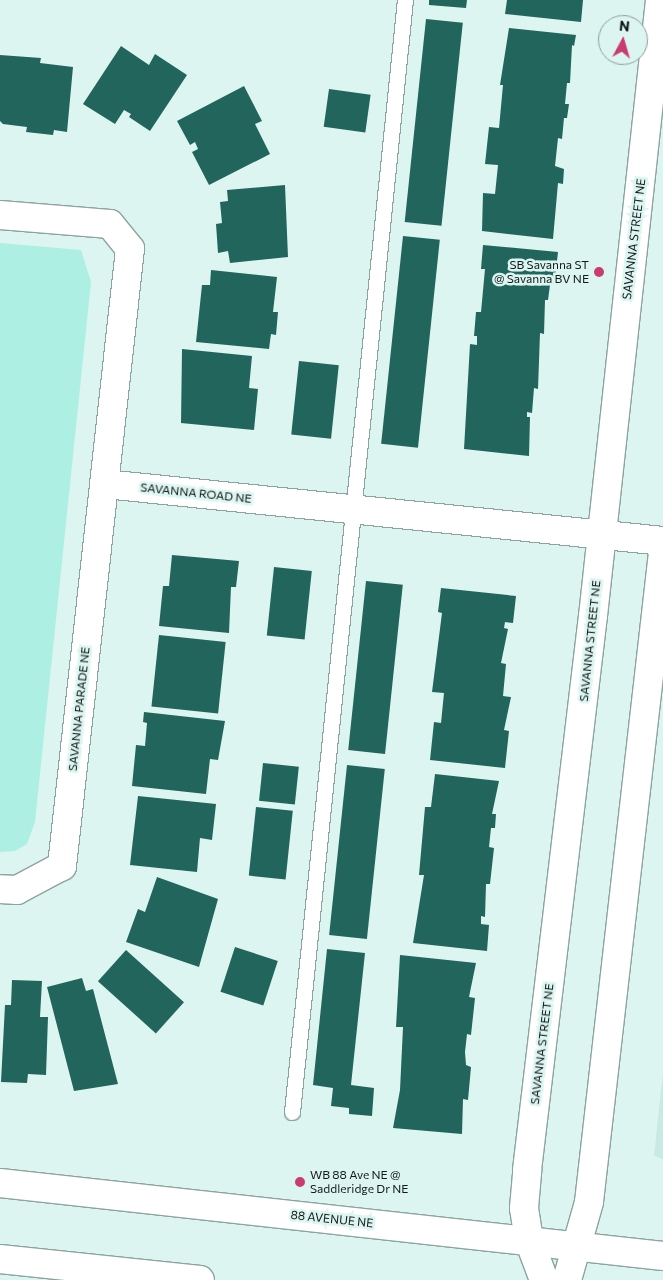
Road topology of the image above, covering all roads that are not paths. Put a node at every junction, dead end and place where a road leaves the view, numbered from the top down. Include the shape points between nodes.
1 (403, 0) edge
2 (660, 0) edge
3 (0, 215) edge
4 (105, 484) junction
5 (352, 509) junction
6 (600, 535) junction
7 (663, 541) edge
8 (663, 554) edge
9 (0, 889) edge
10 (292, 1112) dead end
11 (0, 1183) edge
12 (529, 1240) junction
13 (577, 1246) junction
14 (663, 1256) edge
15 (0, 1259) edge
16 (200, 1280) edge
17 (544, 1280) edge
18 (567, 1280) edge

1 - 5 lane
2 - 6 street, SAVANNA STREET NE
3 - 4 street via 110,224 130,249
4 - 5 street, SAVANNA ROAD NE
4 - 9 street, SAVANNA PARADE NE via 62,866 17,890
5 - 6 street, SAVANNA ROAD NE
5 - 10 lane
6 - 7 street, SAVANNA ROAD NE
6 - 12 street, SAVANNA STREET NE via 591,636 527,1170 524,1208
8 - 13 street via 589,1202
11 - 12 street, 88 AVENUE NE
12 - 13 street, 88 AVENUE NE
12 - 17 street, SAVANNA STREET NE
13 - 14 street, 88 AVENUE NE
13 - 18 street
15 - 16 street

